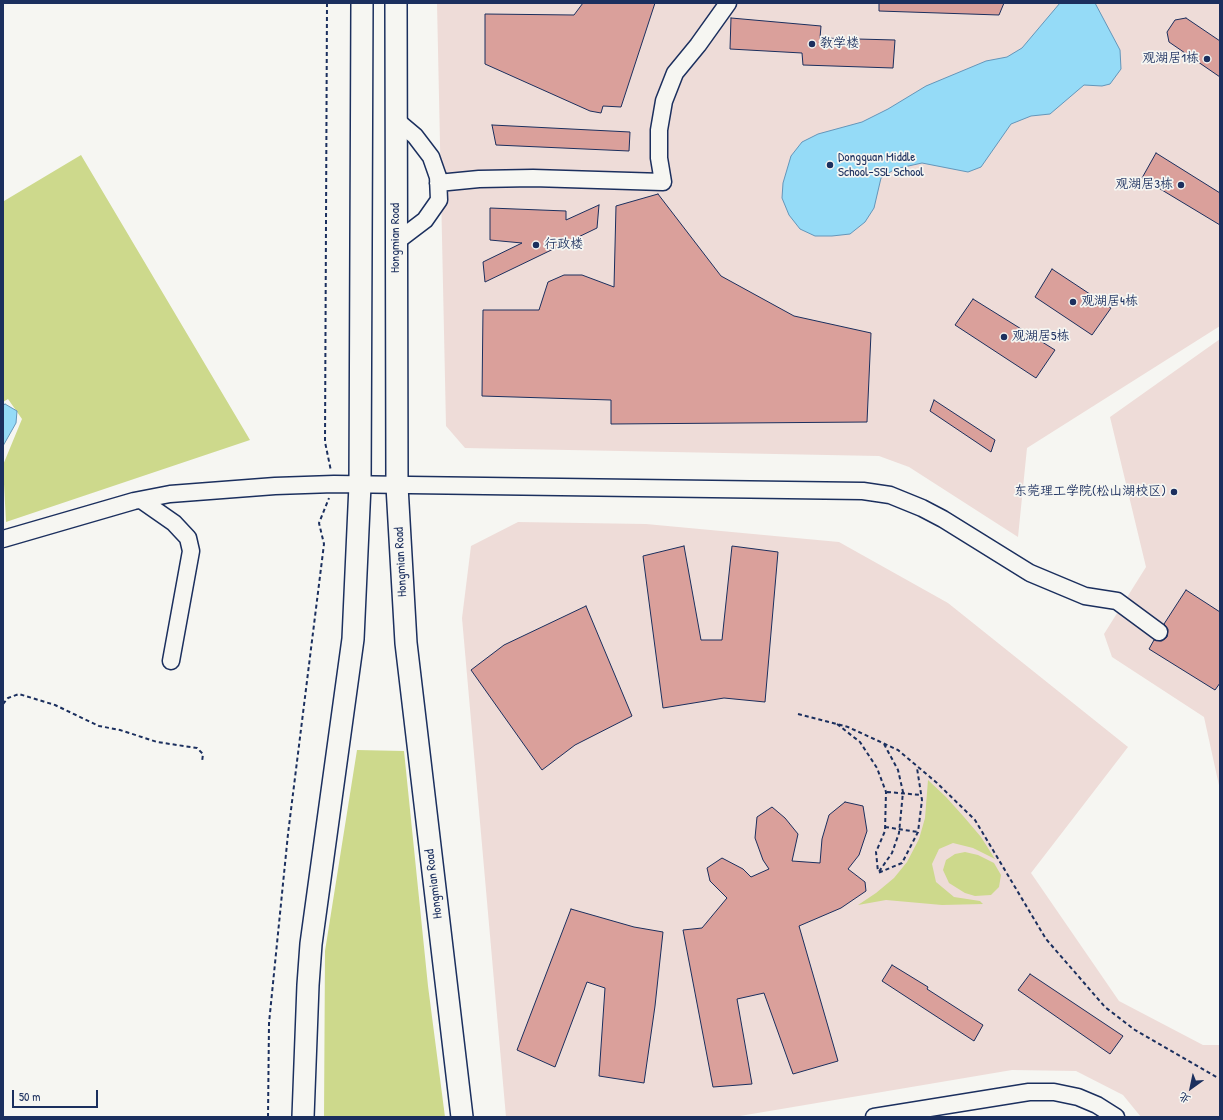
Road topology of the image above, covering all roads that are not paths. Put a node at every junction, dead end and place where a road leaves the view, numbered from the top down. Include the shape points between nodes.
1 (362, 3) edge
2 (396, 3) edge
3 (728, 3) edge
4 (396, 120) junction
5 (438, 183) junction
6 (396, 242) junction
7 (360, 485) junction
8 (397, 486) junction
9 (141, 500) junction
10 (3, 539) edge
11 (1159, 632) dead end
12 (171, 661) dead end
13 (303, 1117) edge
14 (462, 1117) edge
15 (874, 1117) edge
16 (1116, 1117) edge

1 - 7 main road
2 - 4 main road, Hongmian Road
3 - 5 street via 676,73 664,101 659,130 659,158 663,182 533,178
4 - 5 street via 415,136 431,157
4 - 6 main road, Hongmian Road
5 - 6 street via 439,200 425,220
6 - 8 main road, Hongmian Road
7 - 8 street
7 - 9 street via 275,486 170,494
7 - 13 main road via 353,639 309,964
8 - 11 street via 877,493 905,501 936,516 1030,573 1085,596 1117,601
8 - 14 main road, Hongmian Road via 406,642
9 - 10 street
9 - 12 street via 174,523 188,538 191,550
15 - 16 street via 1029,1092 1054,1092 1078,1097 1098,1105

